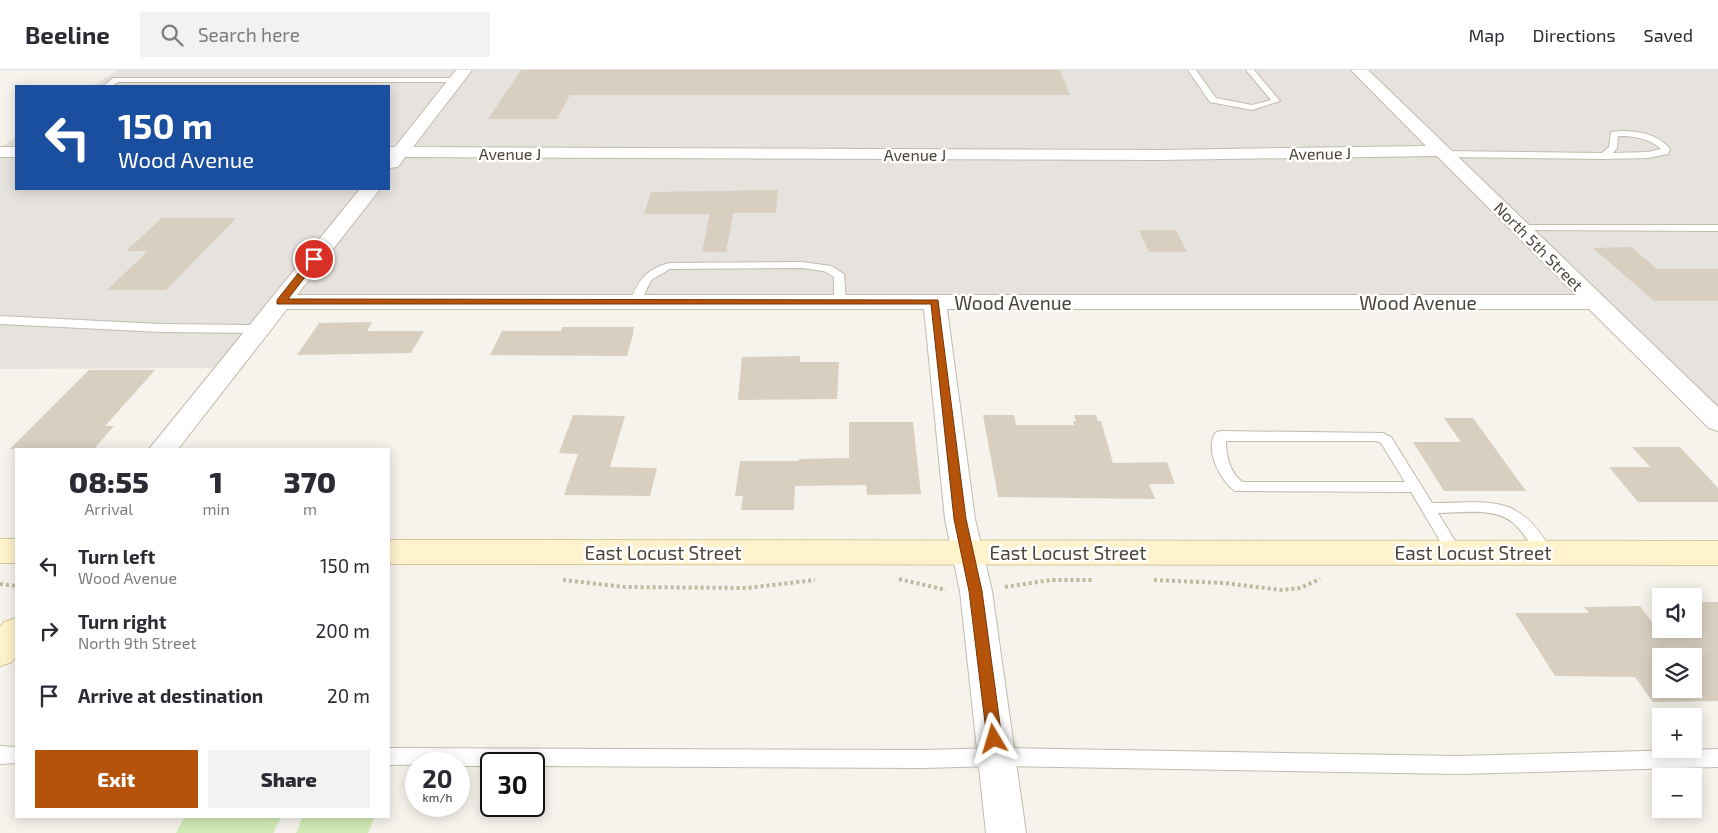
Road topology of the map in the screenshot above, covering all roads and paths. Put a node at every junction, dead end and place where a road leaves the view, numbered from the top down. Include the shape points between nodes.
1 (132, 70) edge
2 (1192, 70) edge
3 (1250, 70) edge
4 (1359, 70) edge
5 (460, 75) edge
6 (116, 80) junction
7 (108, 85) edge
8 (1443, 152) junction
9 (1604, 156) junction
10 (392, 157) edge
11 (369, 190) edge
12 (1520, 228) junction
13 (1718, 228) edge
14 (281, 302) junction
15 (636, 302) junction
16 (840, 302) junction
17 (935, 302) junction
18 (1595, 302) junction
19 (0, 320) edge
20 (259, 329) junction
21 (1718, 422) edge
22 (164, 448) edge
23 (1415, 488) junction
24 (1428, 508) junction
25 (0, 551) edge
26 (15, 551) edge
27 (390, 552) edge
28 (968, 552) junction
29 (1454, 552) junction
30 (1544, 552) junction
31 (1718, 553) edge
32 (890, 577) dead end
33 (557, 579) dead end
34 (816, 580) dead end
35 (0, 584) edge
36 (15, 586) edge
37 (976, 591) junction
38 (15, 633) edge
39 (0, 652) edge
40 (0, 755) edge
41 (15, 756) edge
42 (390, 757) edge
43 (997, 757) junction
44 (1718, 758) edge
45 (1006, 833) edge

1 - 6 lane
2 - 3 lane via 1213,100 1252,108 1276,101
4 - 8 street, North 5th Street
5 - 6 lane
5 - 10 street
6 - 7 lane
8 - 9 lane
8 - 10 street, Avenue J
8 - 12 street, North 5th Street
9 - 9 lane via 1648,155 1665,152 1666,149 1653,139 1614,134 1613,148
11 - 14 street
12 - 13 lane
12 - 18 street, North 5th Street
14 - 15 street, Wood Avenue
14 - 20 street
15 - 16 street, Wood Avenue
15 - 16 lane via 643,282 651,273 669,266 802,265 827,268 840,276
16 - 17 street, Wood Avenue
17 - 18 street, Wood Avenue
17 - 28 street via 960,519
18 - 21 street, North 5th Street
19 - 20 lane
20 - 22 street
23 - 23 lane via 1386,440 1378,436 1220,436 1217,441 1233,482 1240,487
23 - 24 lane
24 - 29 lane
24 - 30 lane via 1500,509 1514,514
25 - 26 main road
27 - 28 main road, East Locust Street
28 - 29 main road, East Locust Street
28 - 37 street
29 - 30 main road, East Locust Street
30 - 31 main road, East Locust Street
32 - 37 path via 941,589
33 - 34 path via 625,587 687,588 747,588
35 - 36 path
37 - 43 street
38 - 39 main road
40 - 41 lane
42 - 43 lane
43 - 44 lane via 1415,765
43 - 45 street

